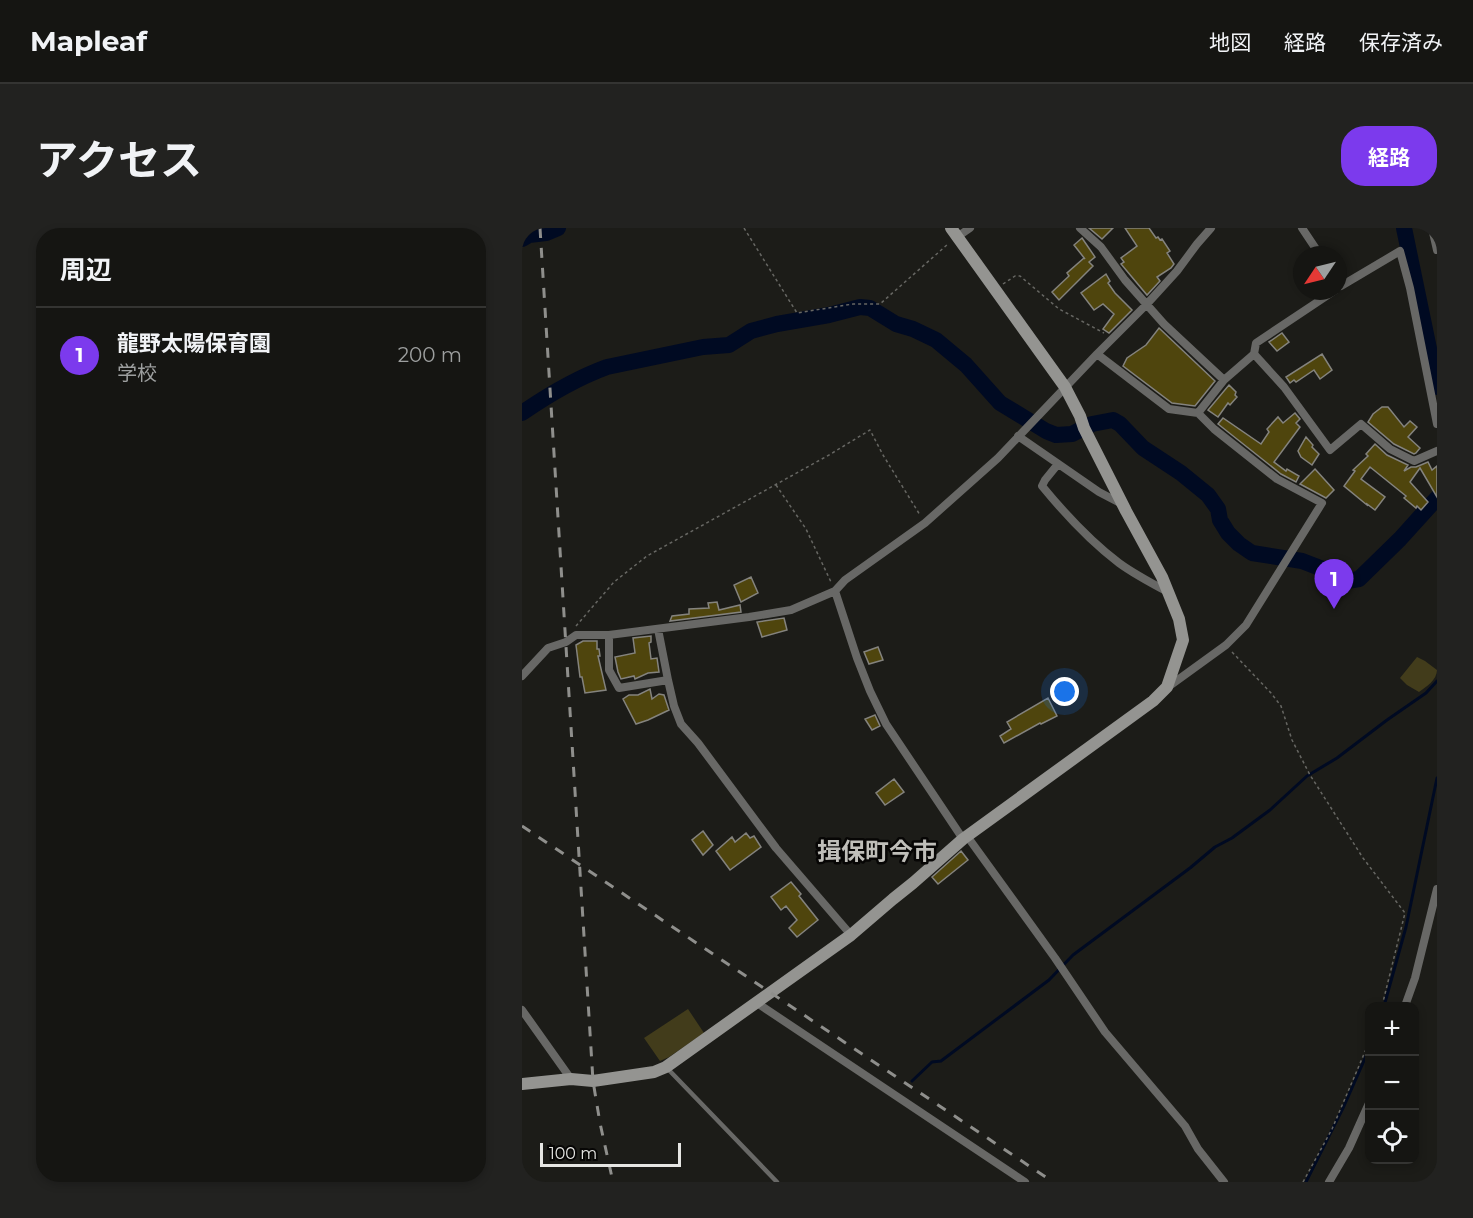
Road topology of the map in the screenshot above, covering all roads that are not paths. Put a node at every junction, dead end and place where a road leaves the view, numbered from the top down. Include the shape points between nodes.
1 (970, 228) edge
2 (1080, 228) edge
3 (1211, 228) edge
4 (1302, 228) edge
5 (1432, 228) edge
6 (954, 232) edge
7 (1314, 246) edge
8 (1437, 250) edge
9 (1347, 281) edge
10 (1320, 300) edge
11 (1146, 305) junction
12 (1097, 354) junction
13 (1254, 354) junction
14 (1224, 380) junction
15 (1065, 387) junction
16 (1198, 413) junction
17 (1437, 424) edge
18 (1018, 436) junction
19 (1437, 451) edge
20 (1058, 464) junction
21 (1122, 504) junction
22 (836, 591) junction
23 (1168, 592) junction
24 (658, 629) junction
25 (609, 635) junction
26 (522, 676) edge
27 (668, 680) junction
28 (1167, 687) junction
29 (965, 837) junction
30 (1437, 889) edge
31 (851, 935) junction
32 (1406, 1002) edge
33 (757, 1003) junction
34 (522, 1010) edge
35 (666, 1067) junction
36 (571, 1079) junction
37 (522, 1084) edge
38 (1366, 1110) edge
39 (777, 1182) edge
40 (1025, 1182) edge
41 (1224, 1182) edge
42 (1329, 1182) edge

1 - 6 street
2 - 11 street via 1101,247
3 - 11 street
4 - 7 street
5 - 8 street
6 - 15 street
9 - 17 street via 1400,251
10 - 13 street via 1256,343
11 - 12 street
11 - 14 street
12 - 15 street
12 - 16 street via 1168,409
13 - 14 street
13 - 19 street via 1284,387 1330,450 1360,424 1390,449 1414,461
14 - 16 street
15 - 18 street
15 - 21 street
16 - 28 street via 1277,479 1322,503 1246,625 1226,645
18 - 20 street
18 - 22 street via 925,523 845,580
20 - 21 street
20 - 23 street via 1042,486 1065,513 1120,564
21 - 23 street
22 - 24 street via 791,610
22 - 29 street via 861,669 886,724
23 - 28 street via 1183,640
24 - 25 street
24 - 27 street
25 - 26 street via 576,635 548,648
25 - 27 street via 609,670 620,688
27 - 31 street via 681,724 776,848
28 - 29 street
29 - 31 street
29 - 41 street via 1105,1032 1185,1125 1197,1149
30 - 32 street
31 - 33 street
33 - 35 street
33 - 40 street
34 - 36 street
35 - 36 street via 593,1081
35 - 39 lane
36 - 37 street
38 - 42 street

